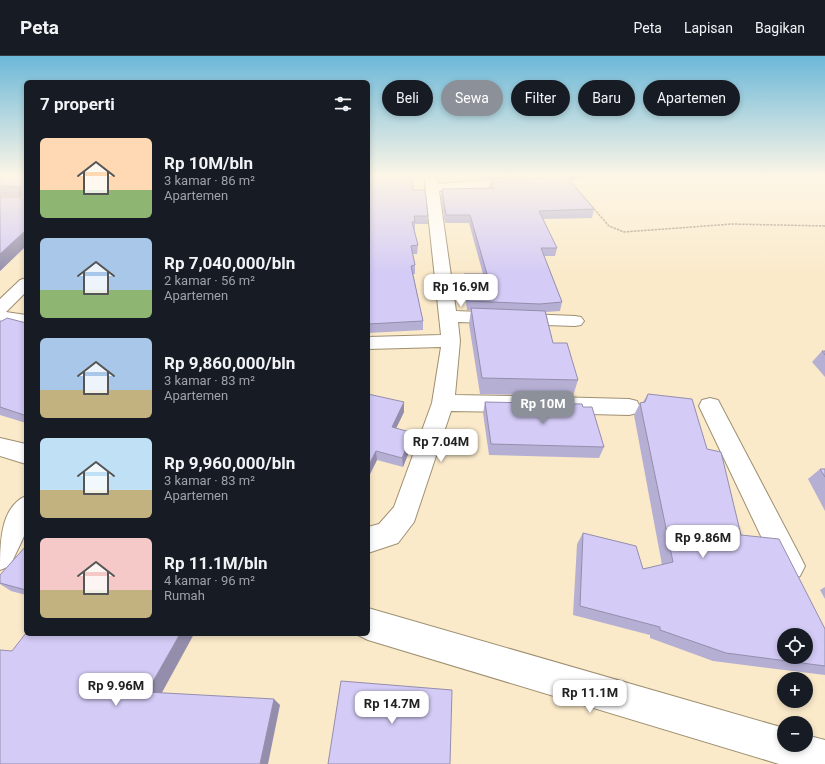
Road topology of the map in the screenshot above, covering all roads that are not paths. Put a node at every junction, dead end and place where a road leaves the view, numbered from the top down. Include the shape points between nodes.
1 (435, 208) edge
2 (24, 285) edge
3 (0, 309) edge
4 (448, 316) junction
5 (0, 317) edge
6 (24, 320) edge
7 (575, 321) dead end
8 (451, 341) junction
9 (370, 343) edge
10 (443, 403) junction
11 (710, 406) dead end
12 (629, 407) dead end
13 (0, 447) edge
14 (24, 453) edge
15 (17, 516) edge
16 (370, 539) edge
17 (0, 556) edge
18 (801, 586) edge
19 (370, 625) edge
20 (825, 759) edge

1 - 4 street
2 - 3 street
4 - 7 street
4 - 8 street
5 - 6 street
8 - 9 street
8 - 10 street
10 - 12 street
10 - 16 street via 405,514 388,534
11 - 18 street
13 - 14 street
15 - 17 street
19 - 20 street

